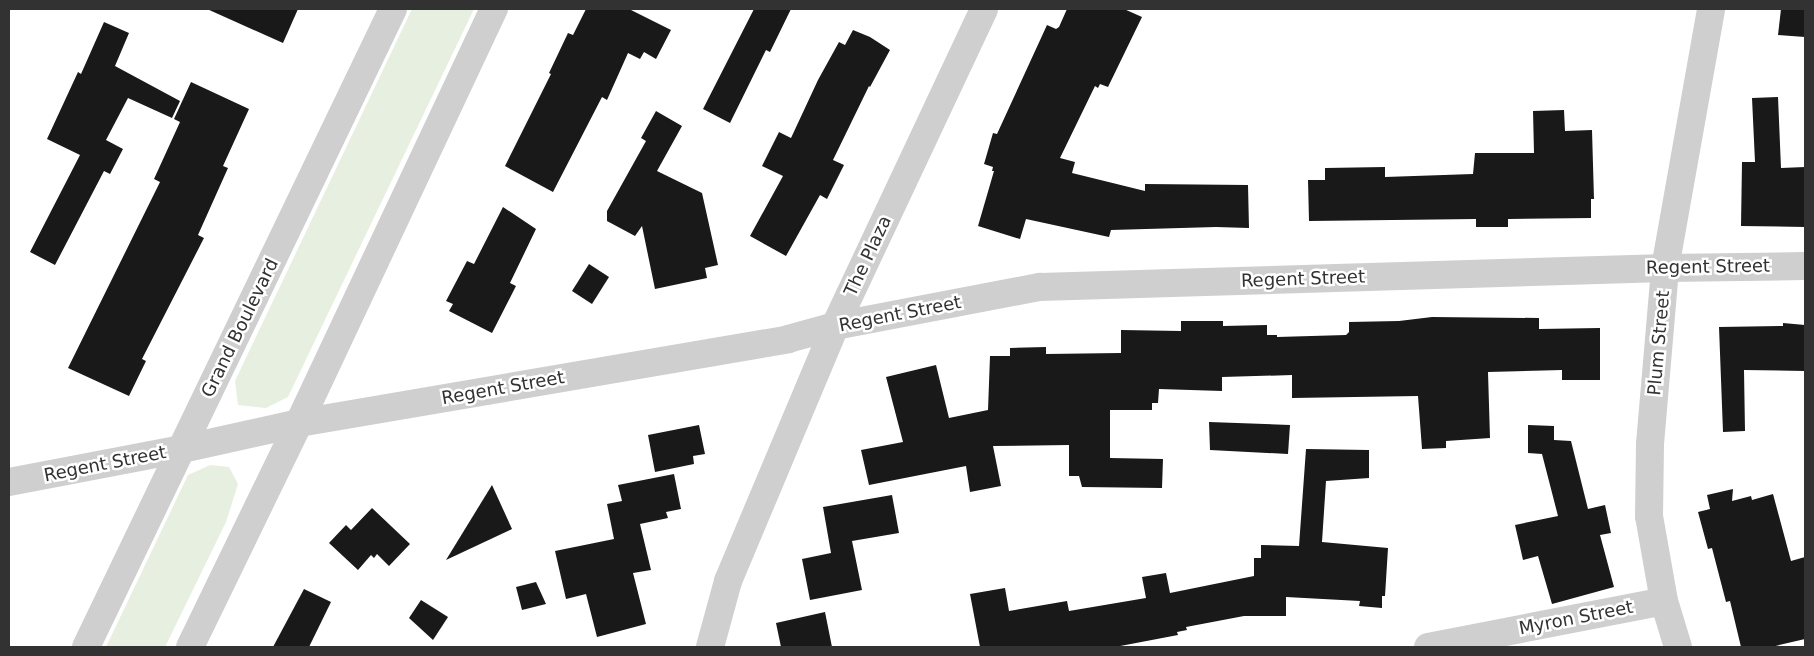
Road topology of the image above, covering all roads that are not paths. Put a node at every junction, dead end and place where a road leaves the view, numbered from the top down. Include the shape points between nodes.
1 (393, 9) edge
2 (494, 9) edge
3 (984, 9) edge
4 (1711, 9) edge
5 (1805, 266) edge
6 (1665, 268) junction
7 (835, 326) junction
8 (299, 423) junction
9 (182, 449) junction
10 (9, 482) edge
11 (1664, 601) junction
12 (86, 647) edge
13 (190, 647) edge
14 (710, 647) edge
15 (1428, 647) edge
16 (1678, 647) edge

1 - 9 street, Grand Boulevard
2 - 8 street
3 - 7 street, The Plaza
4 - 6 street, Plum Street
5 - 6 street, Regent Street
6 - 7 street, Regent Street via 1040,287
6 - 11 street, Plum Street via 1650,444 1649,507
7 - 8 street, Regent Street via 788,339
7 - 14 street, The Plaza via 728,581
8 - 9 street, Regent Street
8 - 13 street
9 - 10 street, Regent Street
9 - 12 street, Grand Boulevard
11 - 15 street, Myron Street
11 - 16 street, Plum Street

